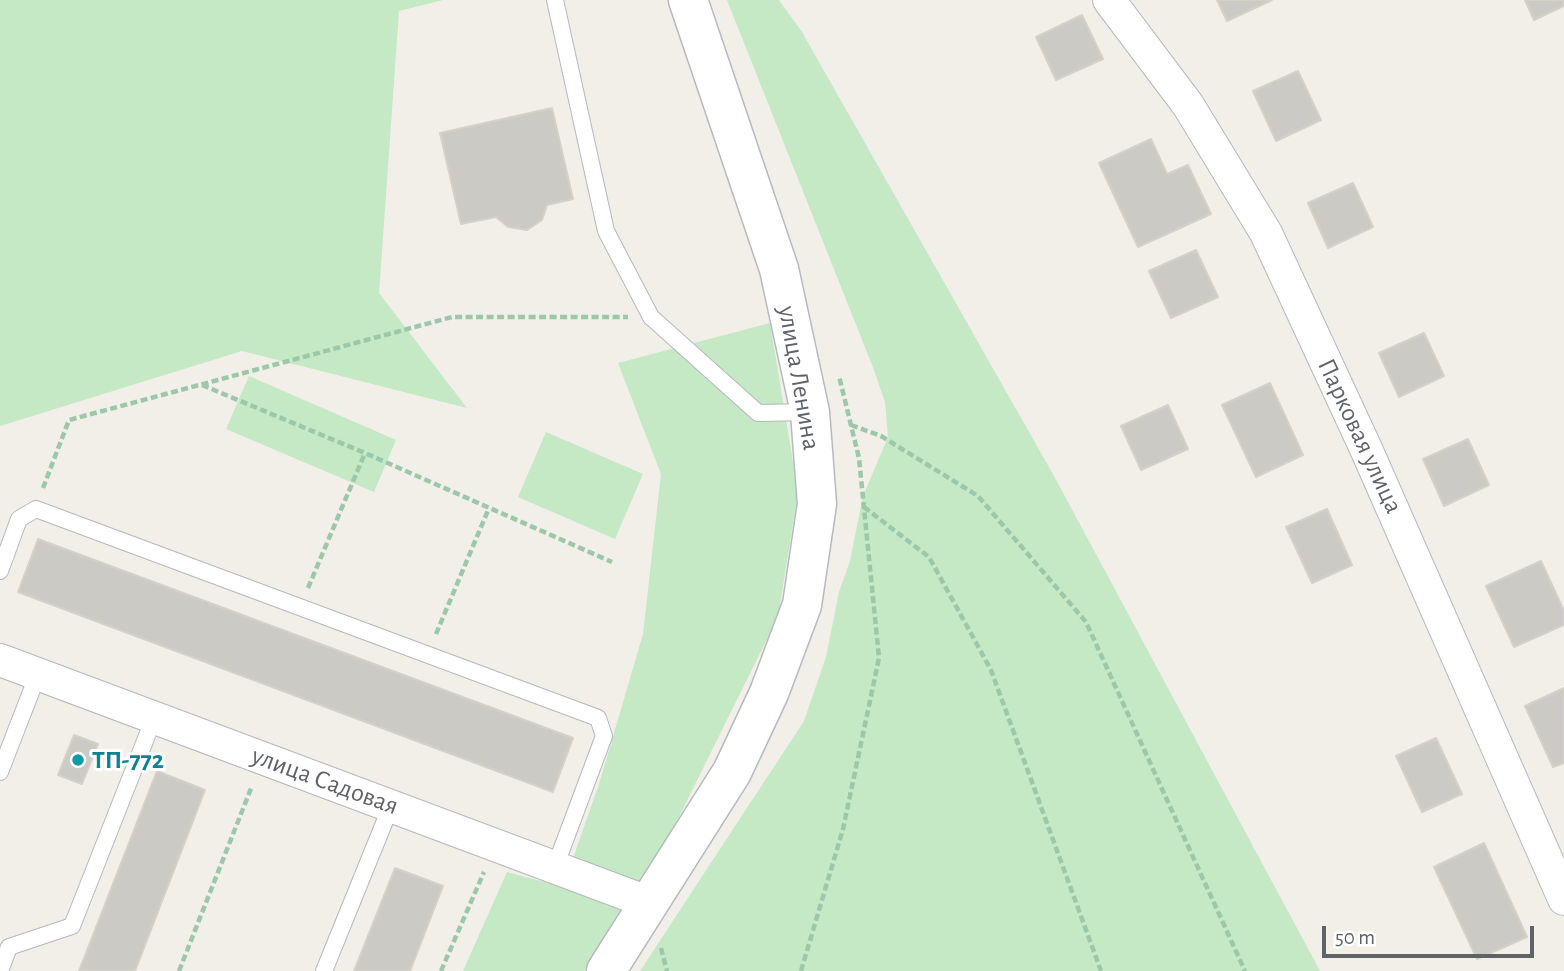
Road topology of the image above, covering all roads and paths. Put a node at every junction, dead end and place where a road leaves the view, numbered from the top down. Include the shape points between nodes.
1 (555, 0) edge
2 (688, 0) edge
3 (1108, 0) edge
4 (651, 317) junction
5 (837, 369) dead end
6 (201, 385) junction
7 (810, 412) junction
8 (852, 425) junction
9 (365, 453) junction
10 (863, 506) junction
11 (489, 508) junction
12 (36, 509) junction
13 (611, 562) dead end
14 (0, 571) edge
15 (300, 607) junction
16 (427, 654) junction
17 (0, 660) edge
18 (38, 674) junction
19 (154, 718) junction
20 (262, 758) junction
21 (0, 772) edge
22 (391, 806) junction
23 (496, 845) junction
24 (555, 867) junction
25 (1564, 899) edge
26 (650, 903) junction
27 (0, 971) edge
28 (179, 971) edge
29 (324, 971) edge
30 (441, 971) edge
31 (606, 971) edge
32 (801, 971) edge
33 (1101, 971) edge
34 (1245, 971) edge

1 - 4 lane via 606,231
2 - 7 street, улица Ленина via 779,269
3 - 25 street, Парковая улица via 1188,105 1266,233 1373,463
4 - 6 path via 452,317
4 - 7 lane via 758,413
5 - 8 path
6 - 9 path
6 - 12 path via 69,420
7 - 8 path
7 - 26 street, улица Ленина via 817,504 802,605 769,693 732,772
8 - 10 path
8 - 34 path via 881,436 978,496 1087,622
9 - 11 path
9 - 15 path
10 - 32 path via 879,659 843,830
10 - 33 path via 929,557 991,670
11 - 13 path
11 - 16 path
12 - 14 lane via 19,519
12 - 15 lane
15 - 16 lane
16 - 24 lane via 598,718 604,736
17 - 18 street, улица Садовая
18 - 19 street, улица Садовая
18 - 21 lane
19 - 20 street, улица Садовая
19 - 27 lane via 72,926 9,947
20 - 22 street, улица Садовая
20 - 28 path
22 - 23 street, улица Садовая
22 - 29 lane
23 - 24 street, улица Садовая
23 - 30 path
24 - 26 street, улица Садовая
26 - 31 street, улица Ленина

